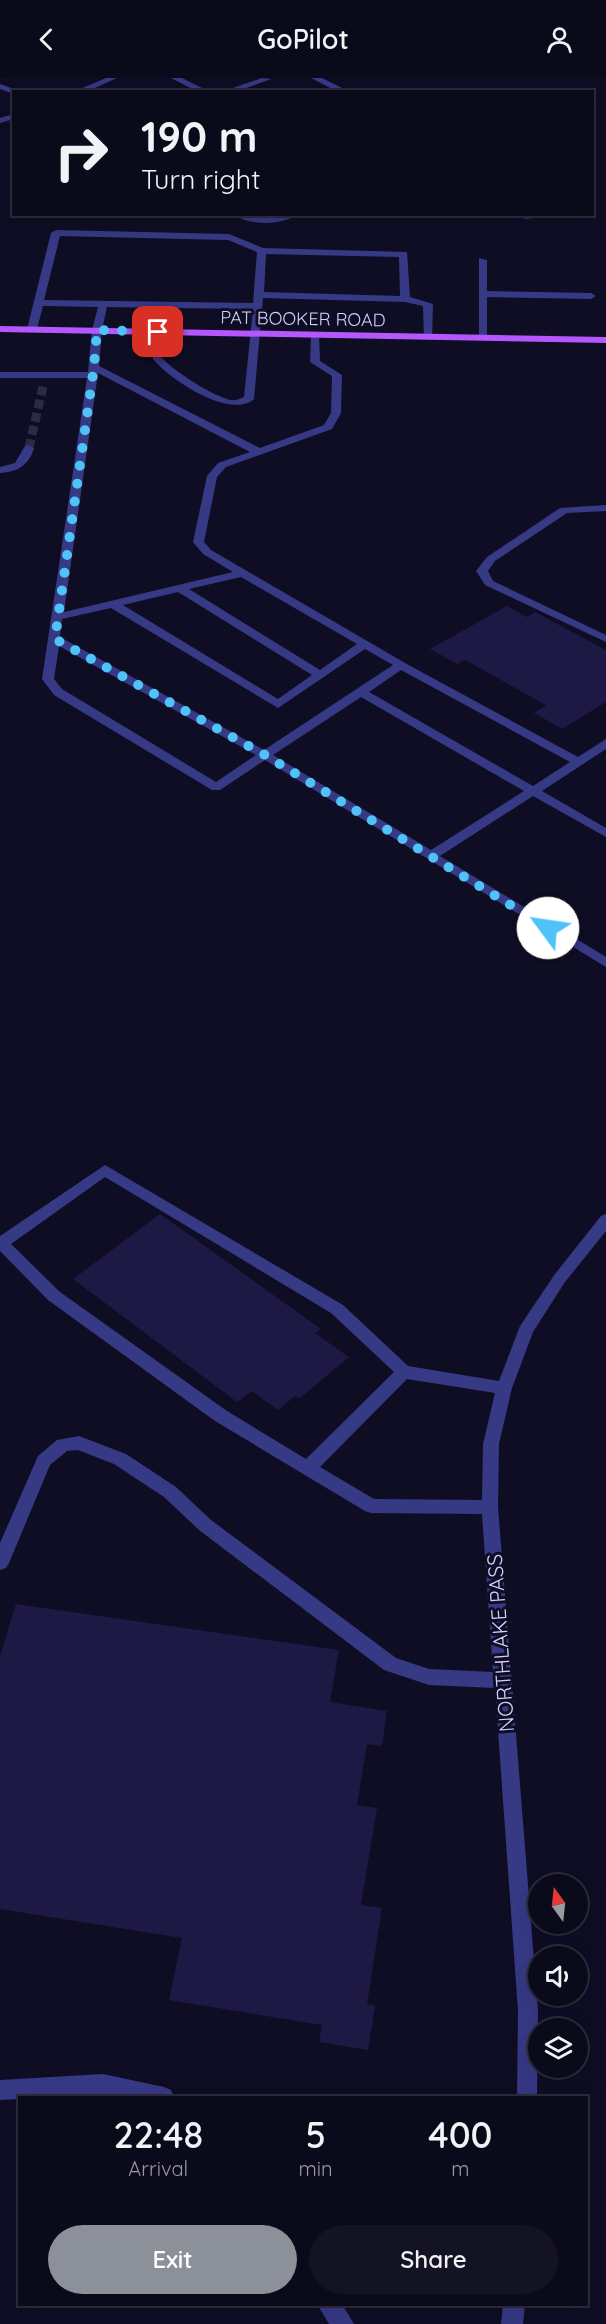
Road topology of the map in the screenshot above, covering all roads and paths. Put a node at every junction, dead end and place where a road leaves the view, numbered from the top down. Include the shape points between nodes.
1 (113, 78) edge
2 (175, 78) edge
3 (268, 78) edge
4 (315, 78) edge
5 (82, 90) edge
6 (202, 90) edge
7 (231, 90) edge
8 (342, 90) edge
9 (241, 216) edge
10 (290, 216) edge
11 (262, 251) junction
12 (482, 260) dead end
13 (482, 294) junction
14 (259, 295) junction
15 (591, 296) dead end
16 (405, 299) junction
17 (39, 303) junction
18 (103, 304) junction
19 (169, 305) junction
20 (258, 306) junction
21 (0, 329) edge
22 (32, 329) junction
23 (97, 330) junction
24 (161, 332) junction
25 (256, 334) junction
26 (316, 336) junction
27 (429, 338) junction
28 (482, 338) junction
29 (606, 340) edge
30 (93, 371) junction
31 (0, 375) edge
32 (46, 375) junction
33 (43, 386) tunnel mouth
34 (29, 448) tunnel mouth
35 (259, 452) junction
36 (0, 470) edge
37 (606, 508) edge
38 (243, 573) junction
39 (179, 588) junction
40 (113, 604) junction
41 (58, 617) junction
42 (55, 639) junction
43 (606, 639) edge
44 (365, 644) junction
45 (401, 664) junction
46 (320, 675) junction
47 (361, 692) junction
48 (606, 743) edge
49 (265, 755) junction
50 (579, 762) junction
51 (532, 791) junction
52 (606, 833) edge
53 (431, 856) junction
54 (606, 963) edge
55 (606, 1220) edge
56 (404, 1372) junction
57 (504, 1388) junction
58 (308, 1468) junction
59 (490, 1507) junction
60 (0, 1563) edge
61 (503, 1680) junction
62 (0, 2090) edge
63 (159, 2096) edge
64 (527, 2096) edge
65 (330, 2306) edge
66 (514, 2306) edge
67 (343, 2324) edge
68 (512, 2324) edge

1 - 5 street
2 - 6 street
3 - 7 street
4 - 8 street
9 - 10 street via 249,220
11 - 14 street
11 - 16 street via 404,254
11 - 17 street via 229,237 56,233
12 - 13 street
13 - 15 street
13 - 28 street
14 - 16 street
14 - 20 street
16 - 27 street via 428,304
17 - 18 street
17 - 22 street
18 - 19 street
18 - 23 street
19 - 20 street
19 - 24 street
20 - 25 street
21 - 22 main road, PAT BOOKER ROAD
22 - 23 main road, PAT BOOKER ROAD
23 - 24 main road, PAT BOOKER ROAD
23 - 30 street
24 - 25 main road, PAT BOOKER ROAD
24 - 25 street via 158,361 228,403 249,399
25 - 26 main road, PAT BOOKER ROAD
26 - 27 main road, PAT BOOKER ROAD
26 - 35 street via 315,362 337,375 336,413 328,427
27 - 28 main road, PAT BOOKER ROAD
28 - 29 main road, PAT BOOKER ROAD
30 - 32 street
30 - 35 street
30 - 41 street
31 - 32 street
32 - 33 street
34 - 36 street via 27,459 13,470
35 - 38 street via 222,465 212,476 198,542 207,552
37 - 43 street via 564,510 491,559 482,571 489,583
38 - 39 street
38 - 44 street
39 - 40 street
39 - 46 street
40 - 41 street
40 - 46 street via 278,704
41 - 42 street
42 - 49 street
42 - 49 street via 48,679 58,692 216,788
44 - 45 street
44 - 46 street
45 - 47 street
45 - 50 street
47 - 49 street
47 - 51 street
48 - 50 street
49 - 53 street
50 - 51 street
51 - 52 street
51 - 53 street
53 - 54 street
55 - 57 street, NORTHLAKE PASS via 560,1278 526,1330
56 - 57 street
56 - 58 street
56 - 58 street via 338,1309 105,1170 1,1243 64,1303 221,1416
57 - 59 street, NORTHLAKE PASS via 491,1444
58 - 59 street via 371,1506
59 - 61 street, NORTHLAKE PASS
60 - 61 street via 44,1461 63,1446 79,1443 120,1459 170,1492 205,1526 390,1664 429,1677
61 - 64 street, NORTHLAKE PASS via 528,2011
62 - 63 street via 103,2084
65 - 67 street
66 - 68 street

